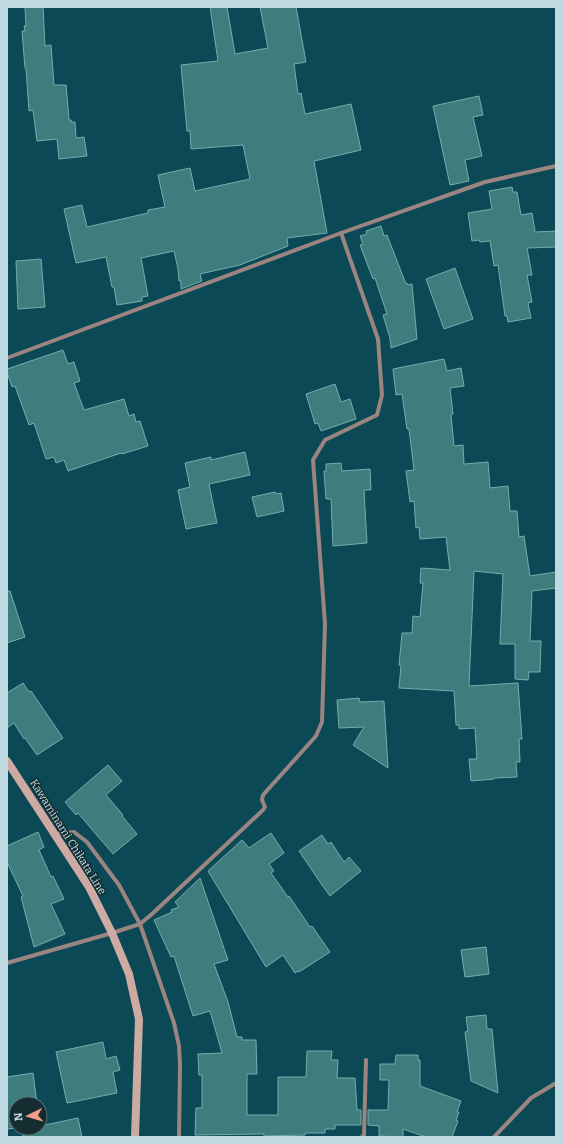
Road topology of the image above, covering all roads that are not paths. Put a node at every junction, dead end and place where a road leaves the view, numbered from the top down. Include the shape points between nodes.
1 (556, 166) edge
2 (341, 233) junction
3 (7, 358) edge
4 (7, 761) edge
5 (54, 834) junction
6 (140, 924) junction
7 (112, 933) junction
8 (7, 963) edge
9 (366, 1060) dead end
10 (556, 1083) edge
11 (135, 1137) edge
12 (179, 1137) edge
13 (362, 1137) edge
14 (494, 1137) edge

1 - 2 street via 485,182
2 - 3 street
2 - 6 street via 378,339 382,396 377,415 325,440 313,460 325,624 322,722 316,736 263,795 263,810
4 - 5 main road, Kawaminami Chikata Line
5 - 6 street via 74,832 87,842 119,886
5 - 7 main road, Kawaminami Chikata Line via 89,887
6 - 7 street
6 - 12 street via 174,1023 180,1065
7 - 8 street
7 - 11 main road, Kawaminami Chikata Line via 129,974 139,1019
9 - 13 street
10 - 14 street via 531,1098

